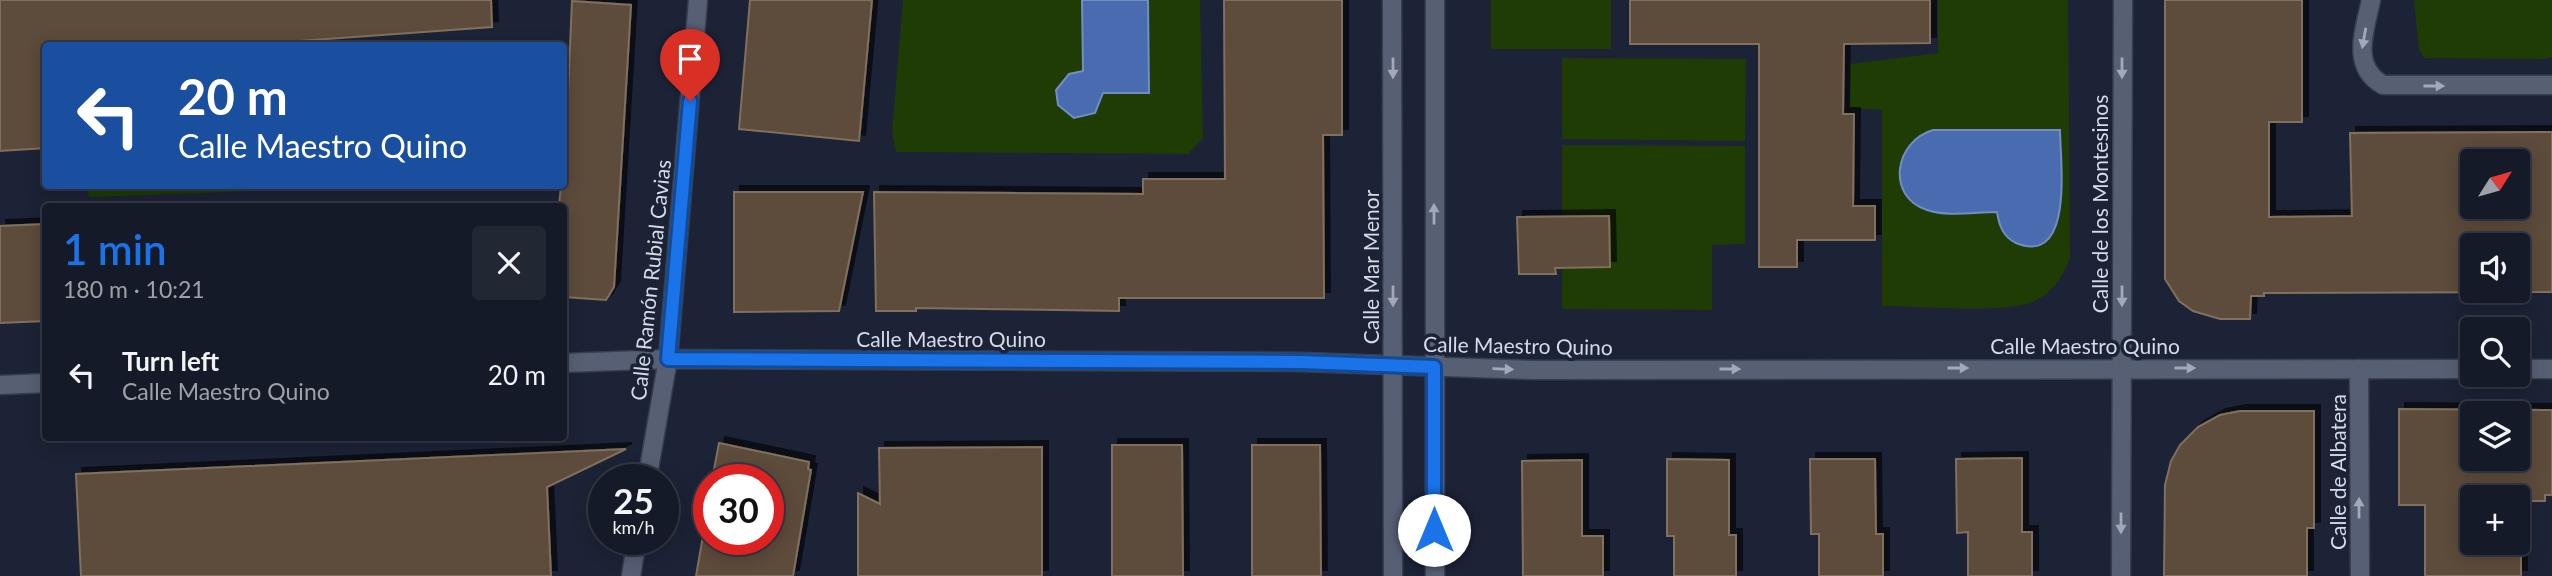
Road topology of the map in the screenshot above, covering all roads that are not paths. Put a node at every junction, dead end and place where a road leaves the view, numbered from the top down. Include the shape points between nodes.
1 (698, 0) edge
2 (1392, 0) edge
3 (1435, 0) edge
4 (2123, 0) edge
5 (2371, 0) edge
6 (2552, 85) edge
7 (668, 359) junction
8 (567, 363) edge
9 (1392, 365) junction
10 (1434, 367) junction
11 (2122, 368) junction
12 (2359, 369) junction
13 (2460, 369) edge
14 (2530, 369) edge
15 (2552, 369) edge
16 (42, 383) edge
17 (0, 385) edge
18 (650, 464) edge
19 (634, 555) edge
20 (631, 576) edge
21 (1393, 576) edge
22 (1434, 576) edge
23 (2121, 576) edge
24 (2360, 576) edge

1 - 7 street, Calle Ramón Rubial Cavias
2 -> 9 street, Calle Mar Menor
10 -> 3 street
4 -> 11 street, Calle de los Montesinos
5 -> 6 street via 2362,59 2383,85
7 - 8 street, Calle Maestro Quino
7 - 9 street, Calle Maestro Quino
7 - 18 street, Calle Ramón Rubial Cavias
9 - 10 street, Calle Maestro Quino
9 - 21 street, Calle Mar Menor
10 -> 11 street, Calle Maestro Quino
10 - 22 street
11 -> 12 street, Calle Maestro Quino
11 -> 23 street, Calle de los Montesinos
12 - 13 street, Calle Maestro Quino
24 -> 12 street, Calle de Albatera
14 - 15 street
16 - 17 street
19 - 20 street

